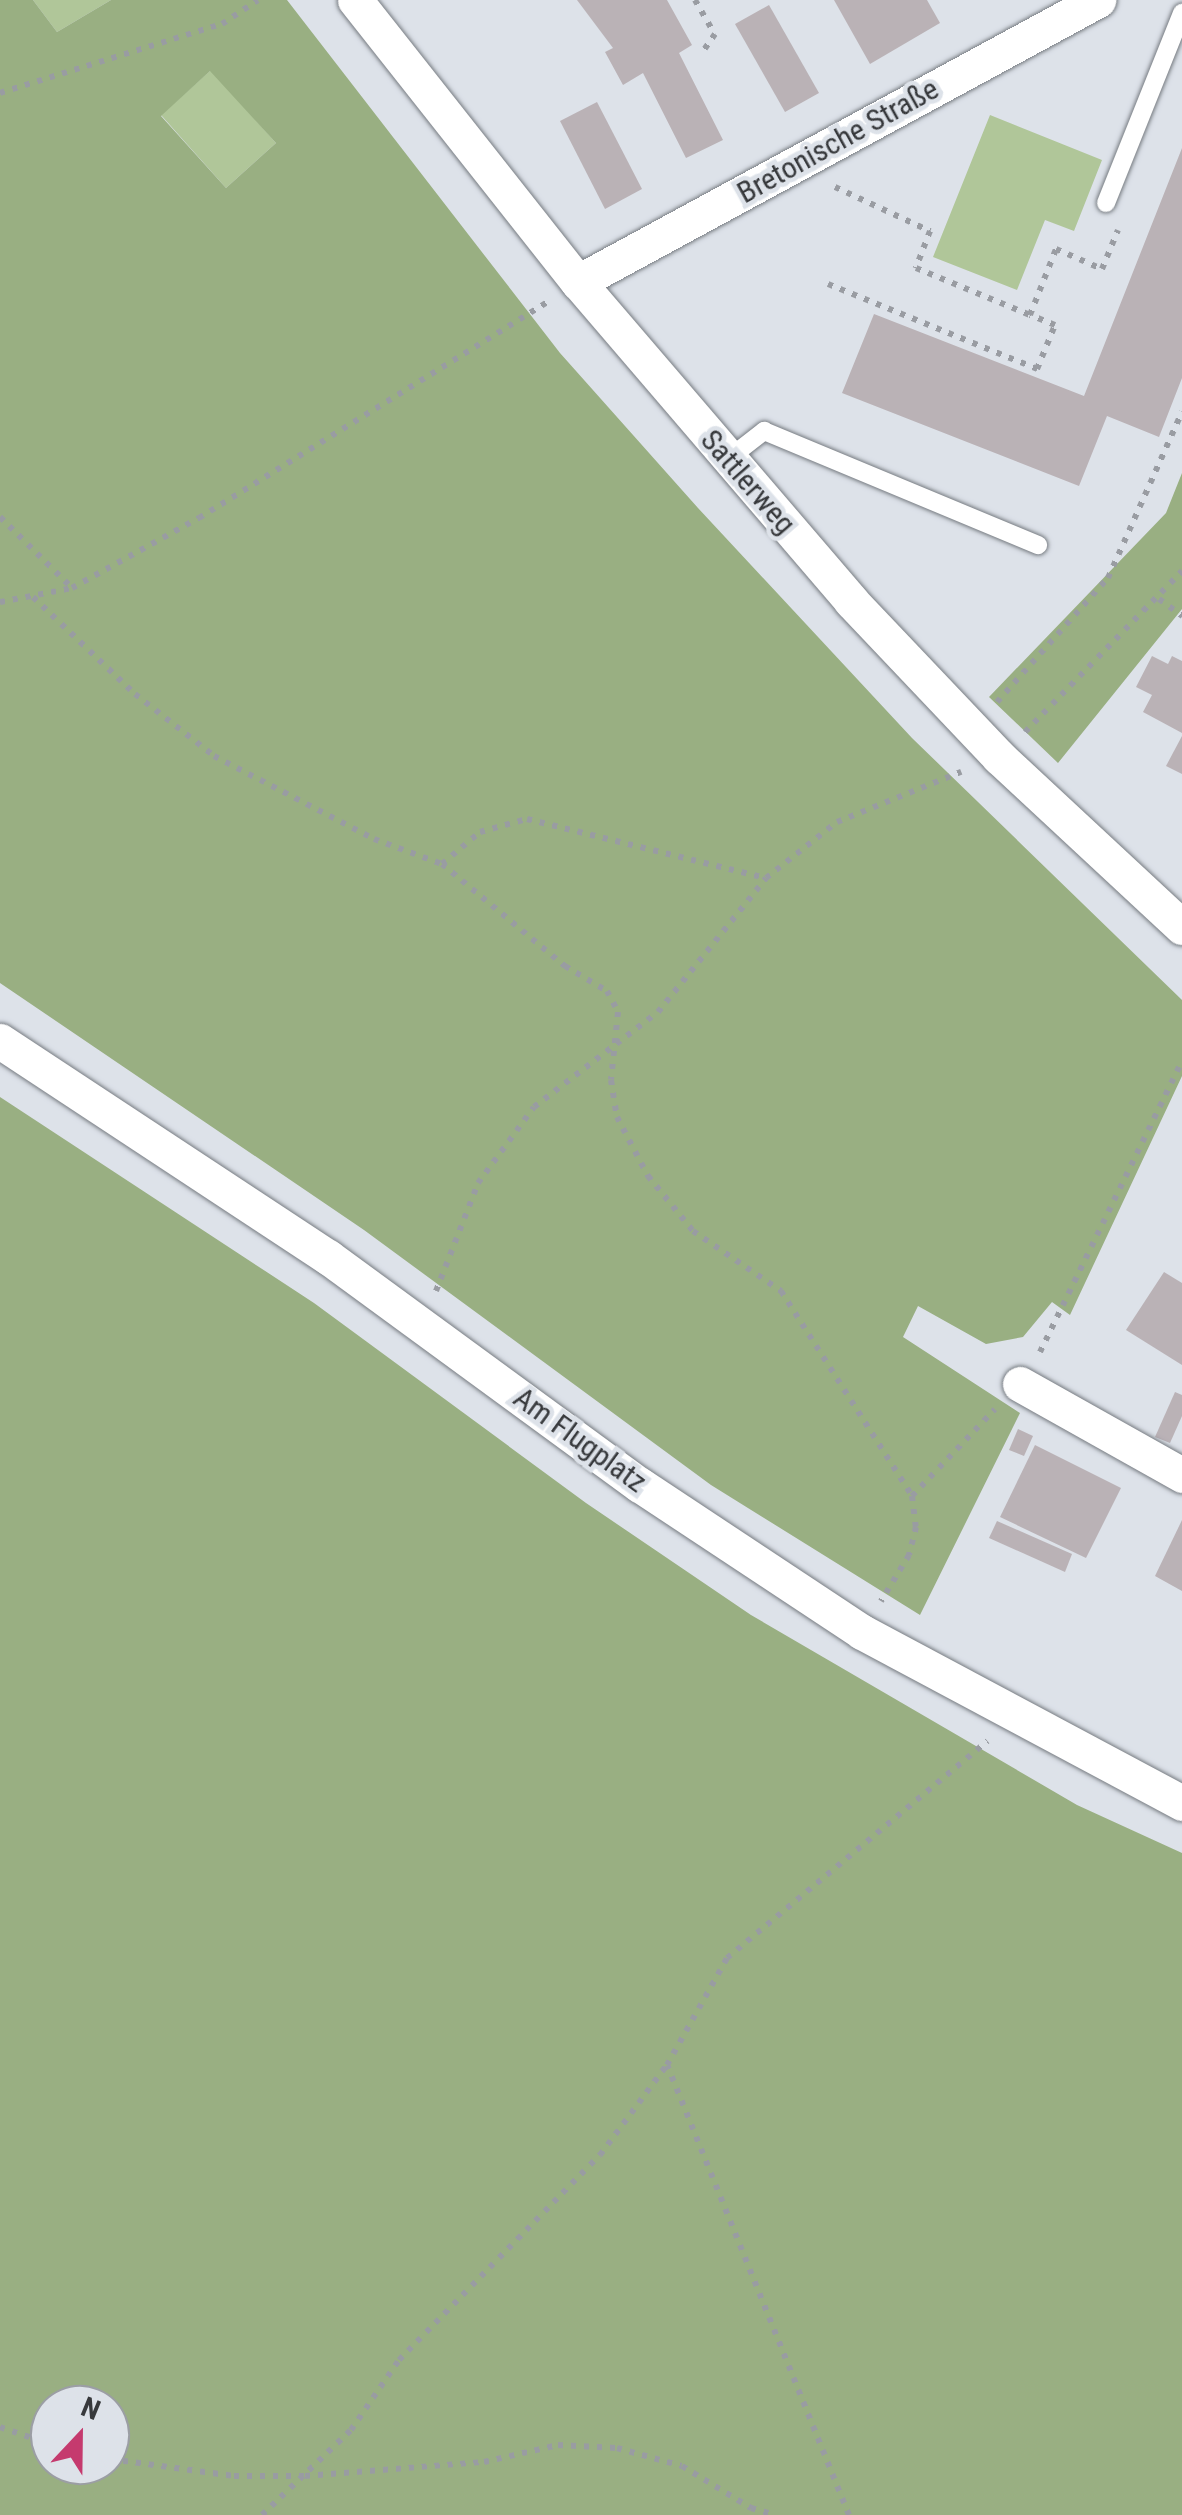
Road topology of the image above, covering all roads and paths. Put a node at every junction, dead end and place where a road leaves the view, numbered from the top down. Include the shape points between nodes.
1 (258, 0) edge
2 (354, 0) edge
3 (696, 0) edge
4 (1098, 0) edge
5 (1182, 14) edge
6 (700, 54) dead end
7 (0, 93) edge
8 (813, 154) junction
9 (1106, 203) dead end
10 (1124, 213) dead end
11 (578, 282) junction
12 (828, 284) dead end
13 (1030, 315) junction
14 (1182, 412) edge
15 (728, 459) junction
16 (0, 517) edge
17 (1038, 544) dead end
18 (1182, 571) edge
19 (72, 588) junction
20 (33, 597) junction
21 (1159, 599) junction
22 (0, 602) edge
23 (1182, 616) edge
24 (973, 729) junction
25 (999, 757) junction
26 (442, 864) junction
27 (766, 878) junction
28 (1182, 927) edge
29 (0, 1041) edge
30 (615, 1050) junction
31 (1182, 1062) edge
32 (424, 1325) junction
33 (1020, 1384) junction
34 (1182, 1475) edge
35 (912, 1496) junction
36 (862, 1632) junction
37 (1015, 1718) junction
38 (1182, 1803) edge
39 (667, 2066) junction
40 (0, 2428) edge
41 (30, 2438) edge
42 (130, 2462) edge
43 (305, 2476) junction
44 (262, 2515) edge
45 (775, 2515) edge
46 (850, 2515) edge

1 - 7 path via 222,24
2 - 11 street, Sattlerweg
3 - 6 path via 715,34
4 - 8 street, Bretonische Straße
5 - 9 lane
8 - 11 street, Bretonische Straße
8 - 13 path via 839,191 930,231 916,268
10 - 13 path via 1102,269 1056,249
11 - 15 street, Sattlerweg
11 - 19 path via 198,518
12 - 13 path via 1037,369 1055,325
14 - 24 path via 1108,578
15 - 17 lane via 764,430
15 - 24 street, Sattlerweg
16 - 19 path
18 - 21 path
19 - 20 path
20 - 22 path
20 - 26 path via 135,694 214,756 360,832
21 - 23 path
21 - 25 path
24 - 25 street, Sattlerweg
25 - 27 path via 837,822
25 - 28 street, Sattlerweg
26 - 27 path via 480,832 526,820
26 - 30 path via 565,966 607,991 618,1012
27 - 30 path via 698,969
29 - 32 street, Am Flugplatz
30 - 32 path via 534,1108 478,1183
30 - 35 path via 617,1117 648,1176 693,1231 781,1291
31 - 33 path via 1068,1303
32 - 36 street, Am Flugplatz via 640,1484
33 - 34 street
33 - 35 path
35 - 36 path via 916,1527 910,1555
36 - 37 street, Am Flugplatz
37 - 38 street, Am Flugplatz
37 - 39 path via 728,1958
39 - 43 path via 600,2155 399,2360 351,2430
39 - 46 path
40 - 41 path
42 - 43 path via 234,2476
43 - 44 path
43 - 45 path via 466,2464 558,2446 618,2448 682,2466

